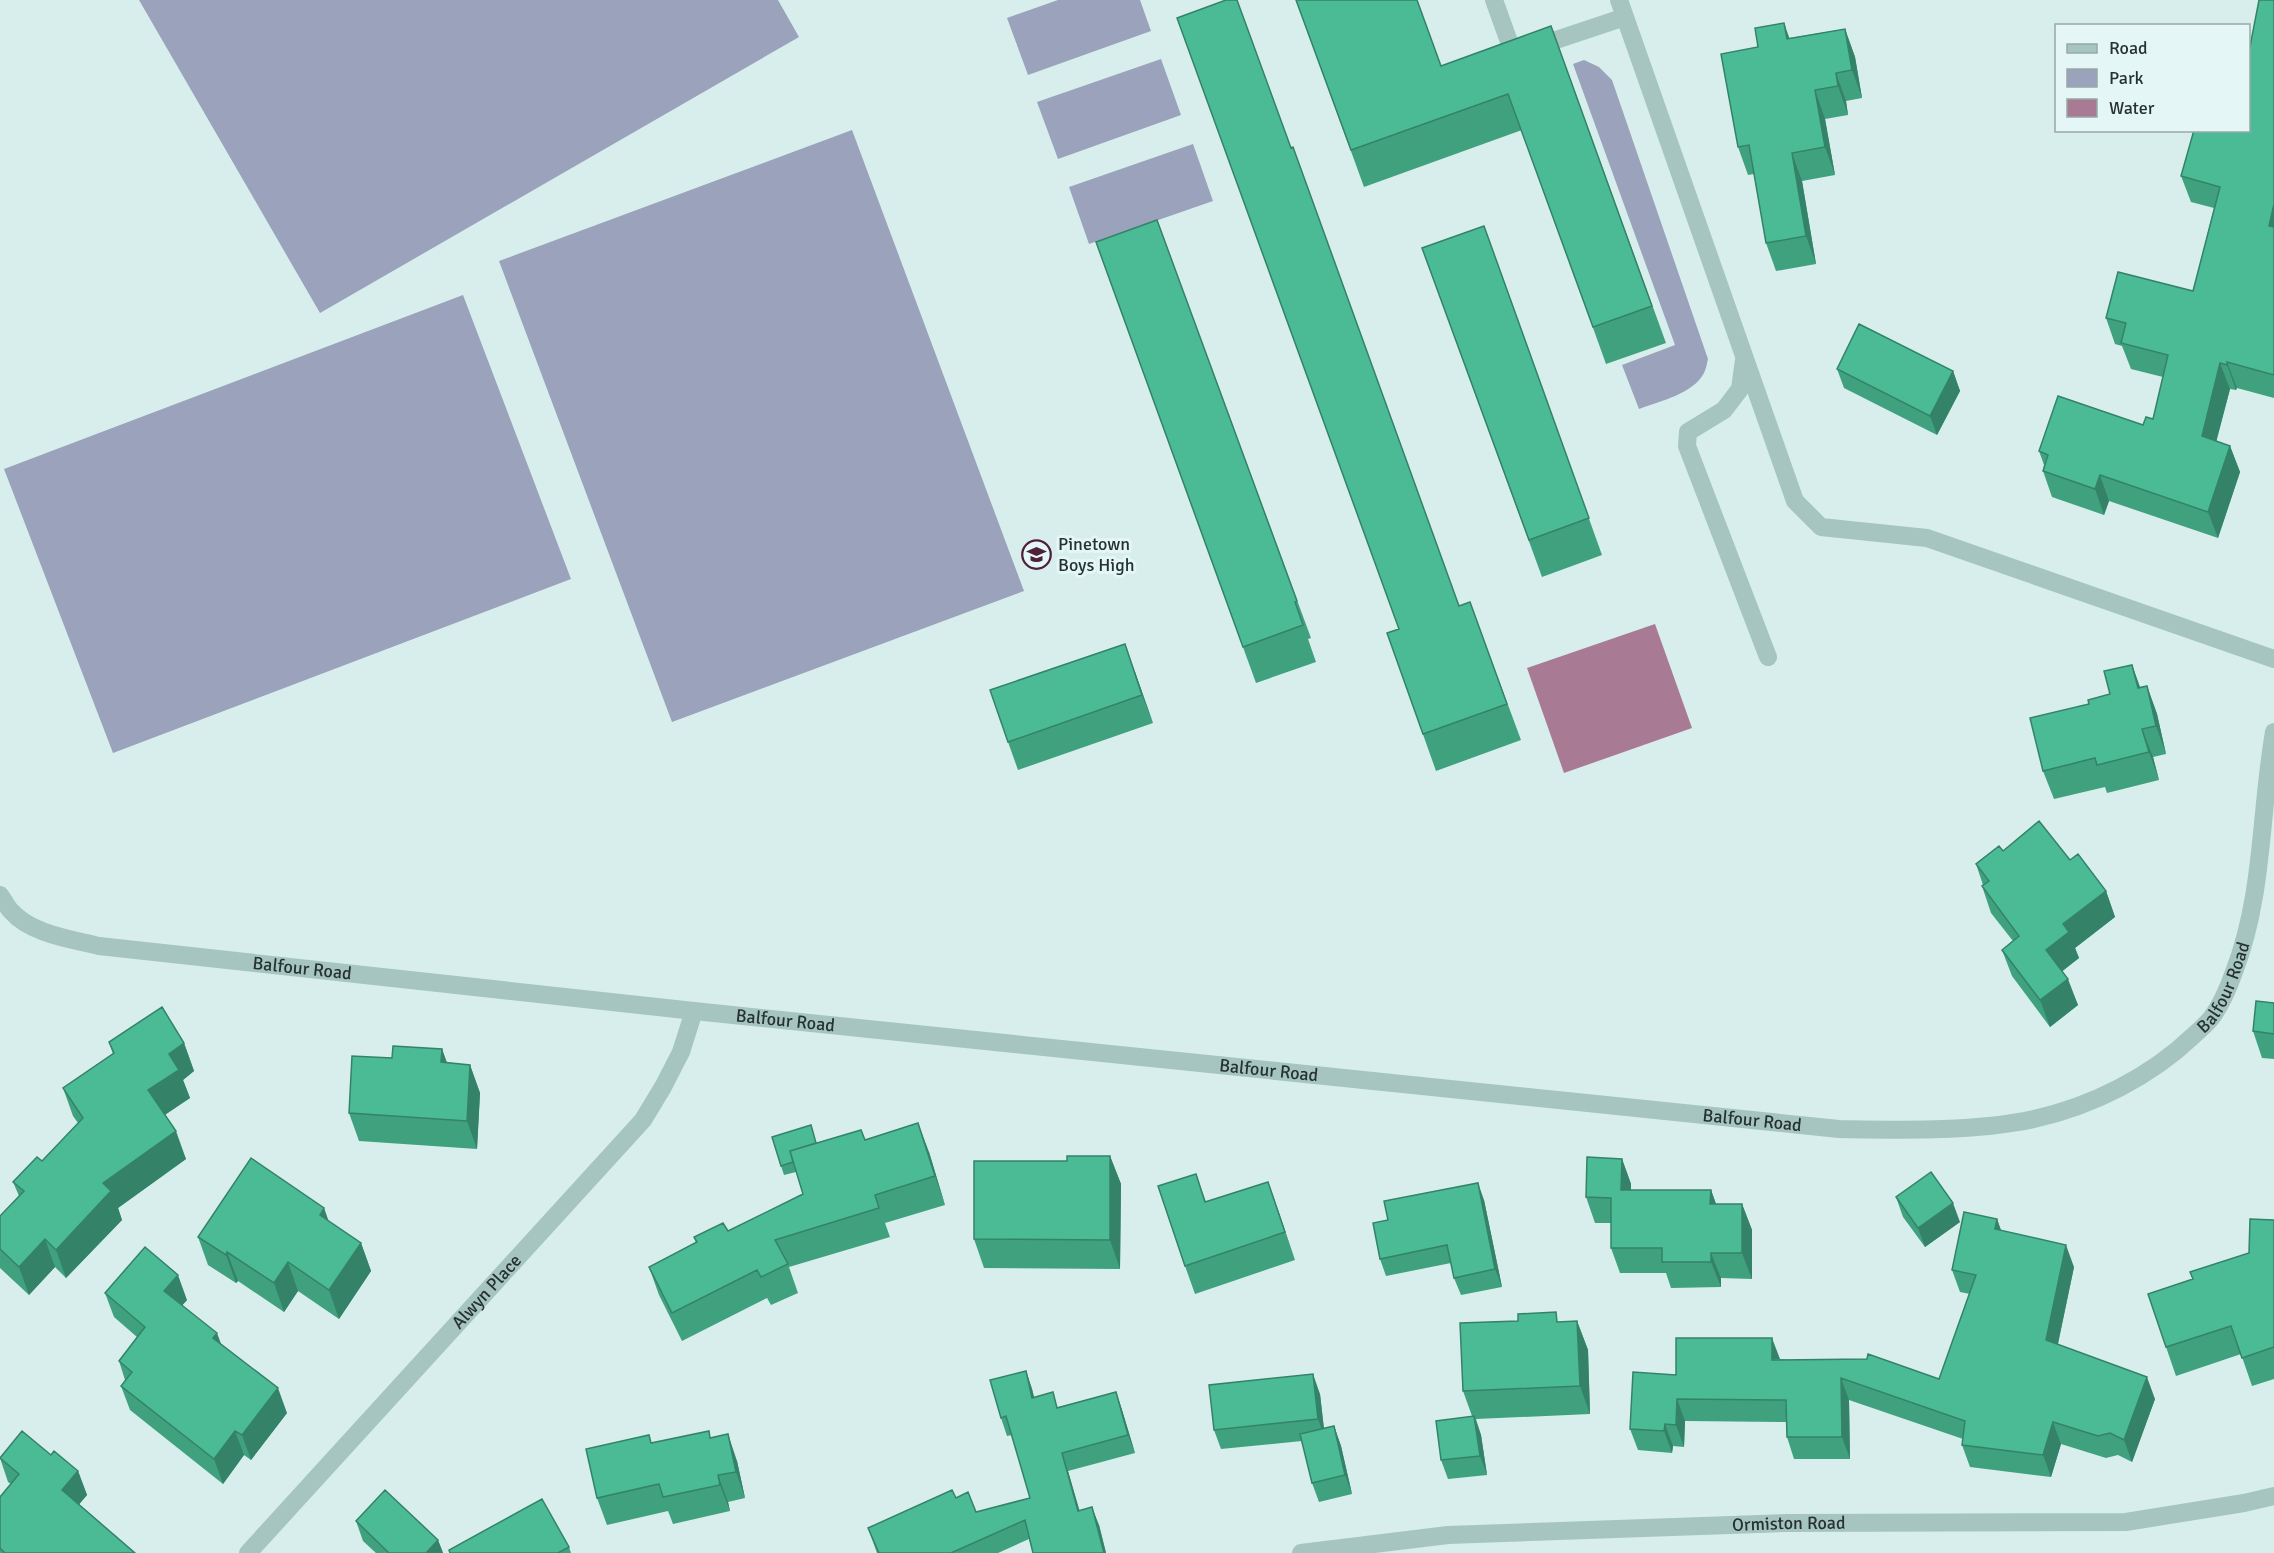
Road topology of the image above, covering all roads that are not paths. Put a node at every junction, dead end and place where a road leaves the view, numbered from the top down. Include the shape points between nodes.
1 (1494, 0) edge
2 (1622, 9) edge
3 (1745, 358) junction
4 (1768, 657) dead end
5 (2274, 659) edge
6 (2274, 732) edge
7 (0, 895) edge
8 (6, 917) edge
9 (693, 1011) junction
10 (2274, 1496) edge
11 (248, 1553) edge
12 (1301, 1553) edge

1 - 2 street via 1512,50 1523,51
2 - 3 street
3 - 4 street via 1740,388 1724,410 1688,432 1687,446
3 - 5 street via 1795,501 1821,527 1927,538
6 - 9 street, Balfour Road via 2266,774 2262,843 2248,923 2234,972 2212,1017 2157,1066 2080,1105 2033,1119 1915,1130 1839,1129
7 - 8 street
8 - 9 street, Balfour Road via 99,946
9 - 11 street, Alwyn Place via 681,1052 643,1120
10 - 12 street, Ormiston Road via 2126,1522 1788,1523 1483,1533

